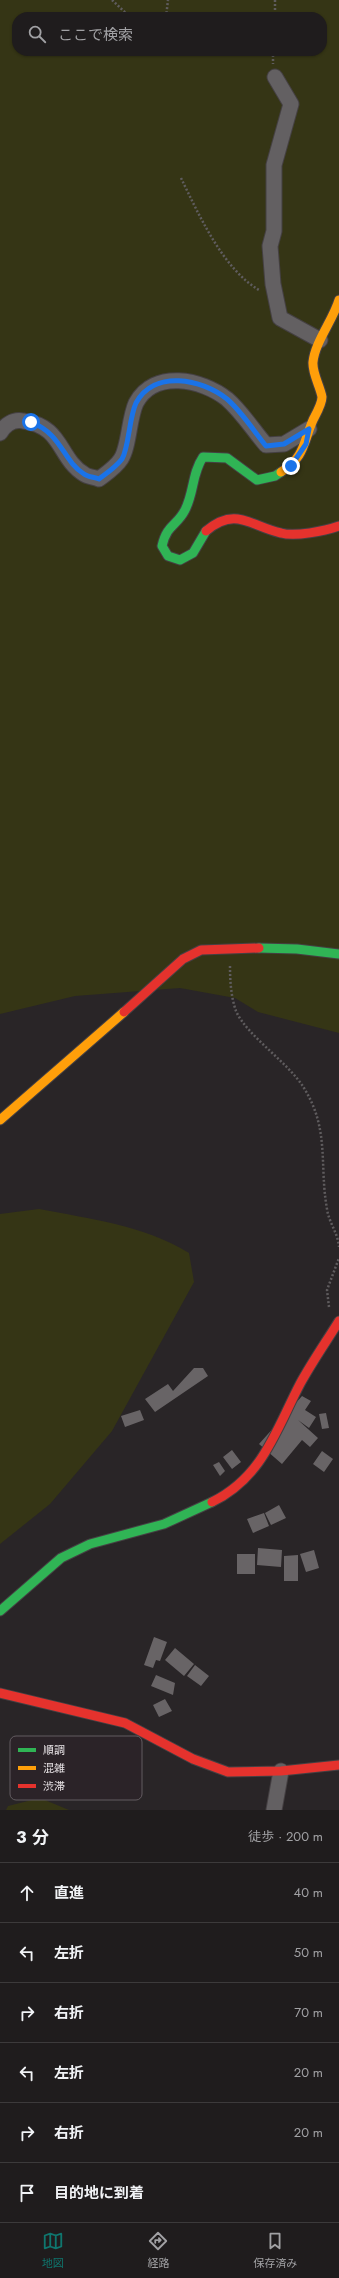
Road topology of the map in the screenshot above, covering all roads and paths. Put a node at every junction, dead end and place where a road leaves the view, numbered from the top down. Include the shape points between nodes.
1 (112, 0) edge
2 (168, 0) edge
3 (275, 0) edge
4 (125, 12) edge
5 (167, 12) edge
6 (275, 12) edge
7 (275, 76) dead end
8 (181, 178) dead end
9 (277, 300) junction
10 (339, 300) edge
11 (320, 340) junction
12 (309, 429) junction
13 (0, 433) edge
14 (339, 526) edge
15 (230, 948) junction
16 (339, 954) edge
17 (0, 1120) edge
18 (339, 1247) edge
19 (339, 1258) edge
20 (338, 1322) edge
21 (0, 1611) edge
22 (0, 1693) edge
23 (339, 1765) edge
24 (281, 1771) junction
25 (274, 1810) edge

1 - 4 path
2 - 5 path
3 - 6 path
7 - 9 street via 291,104 274,165 274,231 270,246
8 - 9 path via 234,271
9 - 11 street via 280,318
10 - 11 street via 334,316
11 - 12 street via 313,362 322,399
12 - 13 street via 284,444 266,446 240,412 226,399 209,389 179,380 160,383 146,390 136,404 122,458 99,479 84,475 58,440 43,427 17,420 4,427
12 - 14 street via 306,444 291,466 274,476 257,480 231,458 216,454 204,457 196,467 185,510 165,533 162,546 168,556 180,560 194,553 203,534 217,522 240,518 282,534 324,531
15 - 16 street via 297,949
15 - 17 street via 201,950 183,959 95,1040
15 - 18 path via 230,985 236,1011 245,1025 304,1088 317,1114 323,1139 327,1211
19 - 20 path via 327,1290 329,1308
20 - 21 street via 301,1383 266,1454 250,1475 220,1498 187,1514 164,1524 90,1544 61,1558
22 - 24 street via 124,1723 193,1759 228,1772
23 - 24 street
24 - 25 street

